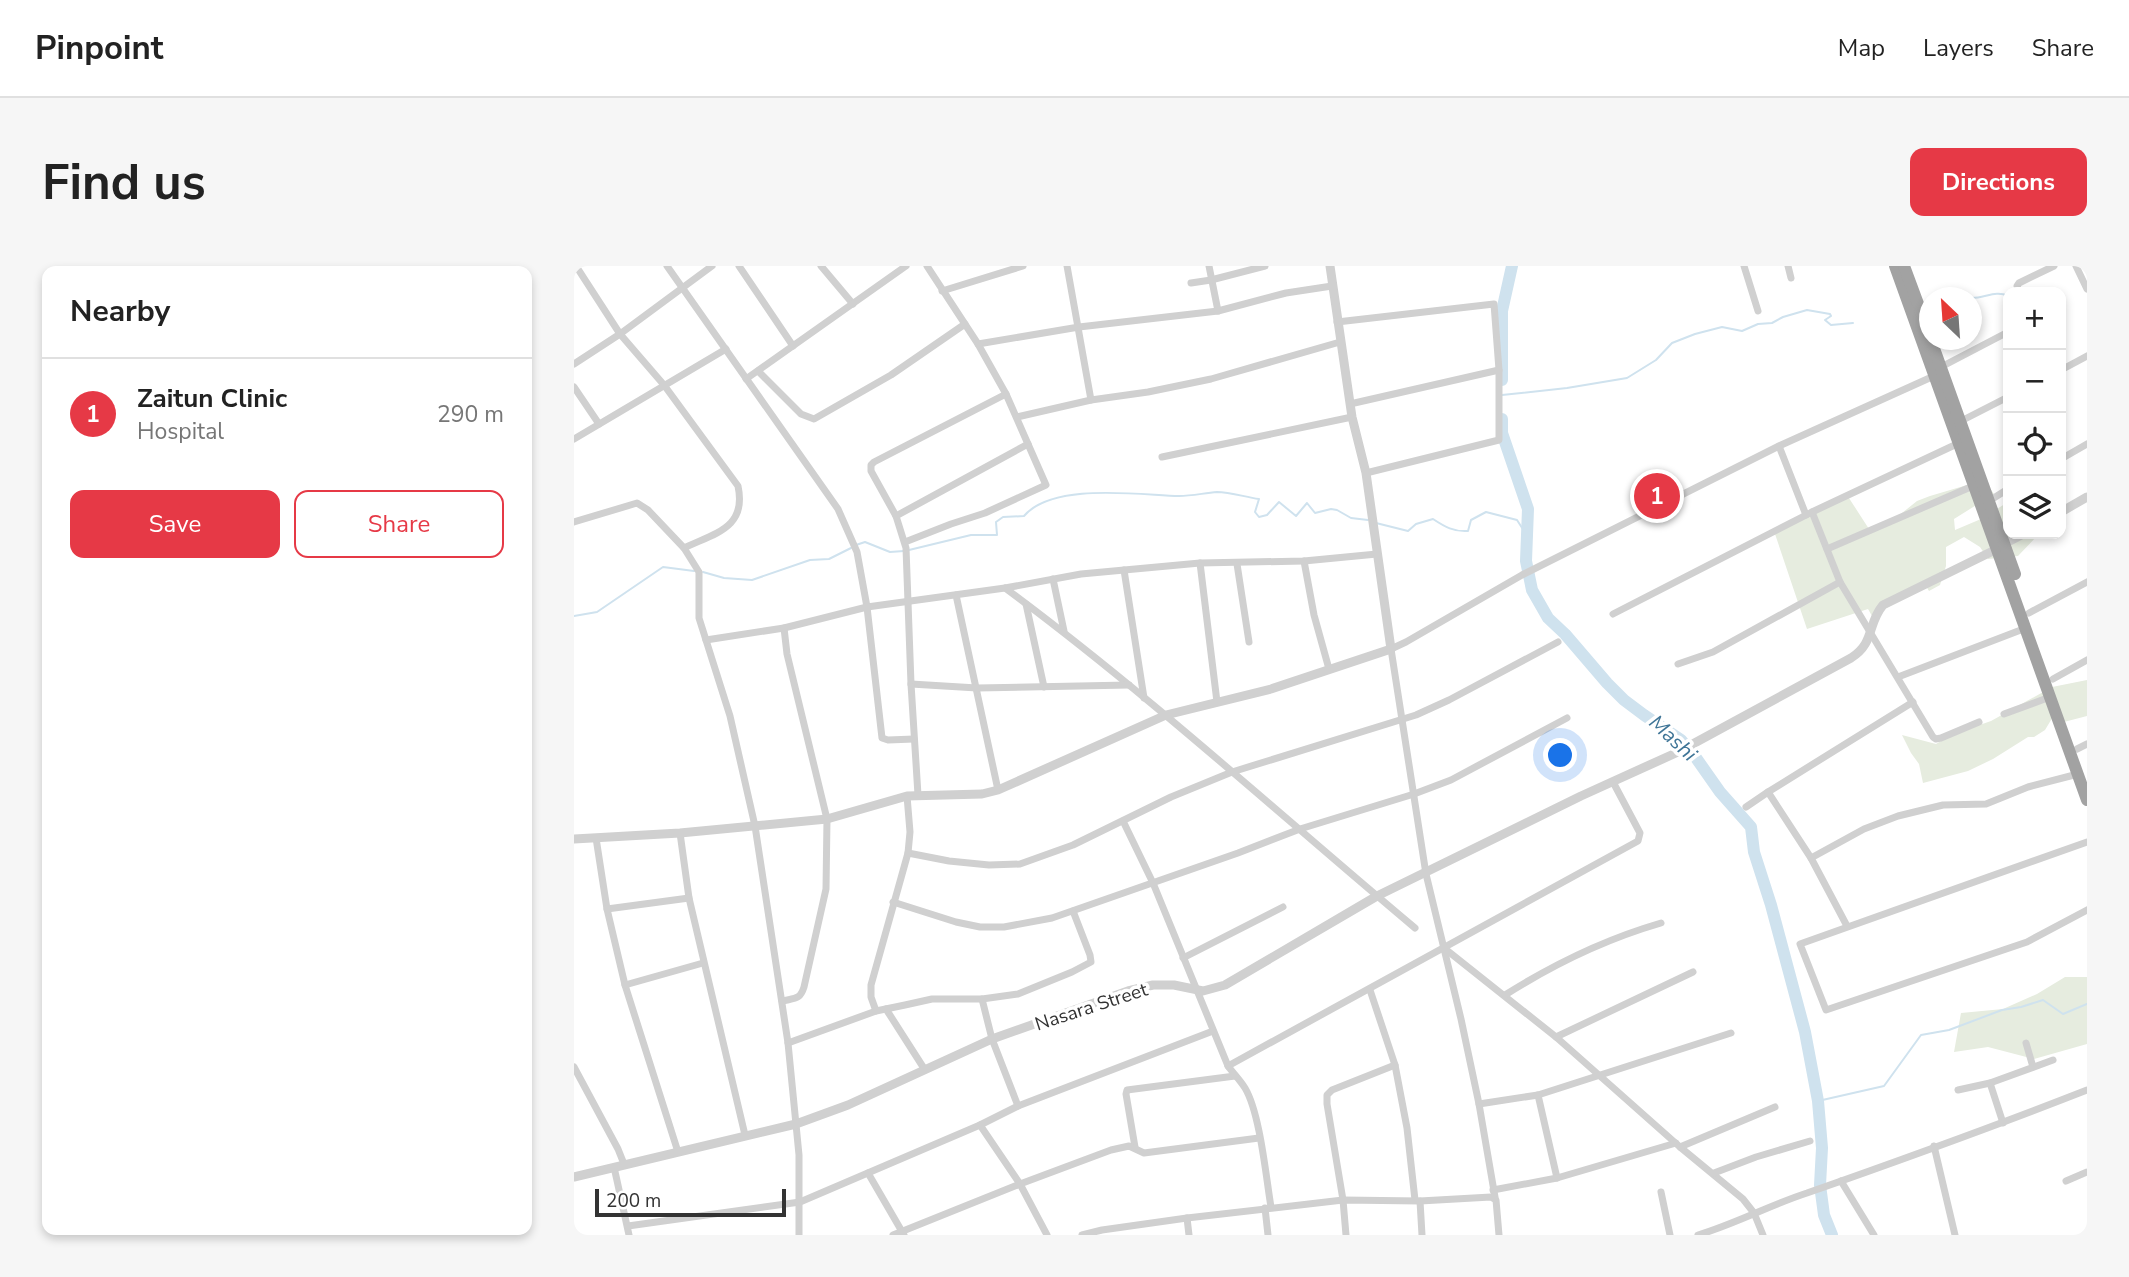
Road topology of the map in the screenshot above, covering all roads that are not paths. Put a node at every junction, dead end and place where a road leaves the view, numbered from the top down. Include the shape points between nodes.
1 (576, 266) edge
2 (667, 266) edge
3 (712, 266) edge
4 (739, 266) edge
5 (821, 266) edge
6 (906, 266) edge
7 (927, 266) edge
8 (1023, 266) edge
9 (1067, 266) edge
10 (1209, 266) edge
11 (1265, 266) edge
12 (1330, 266) edge
13 (1744, 266) edge
14 (1788, 266) edge
15 (1895, 266) edge
16 (1904, 266) edge
17 (2054, 266) edge
18 (2076, 266) edge
19 (1791, 278) dead end
20 (1211, 280) junction
21 (1191, 282) dead end
22 (1332, 286) junction
23 (2018, 287) edge
24 (683, 288) junction
25 (2087, 289) edge
26 (942, 291) junction
27 (853, 304) junction
28 (1919, 308) edge
29 (1217, 311) junction
30 (1758, 311) dead end
31 (1337, 322) junction
32 (965, 324) junction
33 (1079, 327) junction
34 (620, 334) junction
35 (2003, 335) edge
36 (1340, 342) junction
37 (978, 344) junction
38 (793, 346) junction
39 (726, 349) junction
40 (1933, 350) edge
41 (2087, 356) edge
42 (574, 364) edge
43 (2066, 367) edge
44 (1499, 370) junction
45 (758, 371) junction
46 (1937, 371) junction
47 (746, 379) junction
48 (664, 385) junction
49 (574, 387) edge
50 (1006, 394) junction
51 (1091, 400) junction
52 (2003, 400) edge
53 (1350, 404) junction
54 (1017, 417) junction
55 (1352, 417) junction
56 (1961, 421) junction
57 (600, 424) junction
58 (574, 439) edge
59 (1028, 443) junction
60 (1959, 443) junction
61 (2087, 443) edge
62 (1779, 446) junction
63 (2066, 456) edge
64 (1162, 457) dead end
65 (1366, 473) junction
66 (1973, 486) junction
67 (2003, 492) edge
68 (2087, 497) edge
69 (1989, 501) junction
70 (2066, 509) edge
71 (1809, 514) junction
72 (896, 516) junction
73 (576, 519) edge
74 (2015, 539) edge
75 (905, 542) junction
76 (2001, 547) junction
77 (684, 548) junction
78 (1827, 548) junction
79 (1377, 554) junction
80 (1304, 561) junction
81 (1200, 563) junction
82 (1237, 564) junction
83 (1124, 569) junction
84 (1052, 579) junction
85 (1840, 582) junction
86 (2087, 582) edge
87 (1005, 588) junction
88 (956, 594) junction
89 (908, 601) junction
90 (1026, 604) junction
91 (867, 607) junction
92 (2029, 613) junction
93 (1613, 614) dead end
94 (783, 628) junction
95 (2026, 628) junction
96 (1871, 630) junction
97 (1064, 632) junction
98 (706, 640) junction
99 (1249, 642) dead end
100 (1558, 642) dead end
101 (1391, 649) junction
102 (2087, 660) edge
103 (1678, 664) dead end
104 (1329, 669) junction
105 (1898, 677) junction
106 (2053, 679) junction
107 (911, 684) junction
108 (1129, 685) junction
109 (1044, 687) junction
110 (977, 688) junction
111 (2050, 697) junction
112 (1144, 698) junction
113 (1217, 702) junction
114 (1913, 702) junction
115 (2004, 714) dead end
116 (1166, 715) junction
117 (1567, 719) dead end
118 (1401, 722) junction
119 (1979, 722) dead end
120 (914, 739) junction
121 (2082, 746) edge
122 (1232, 772) junction
123 (2082, 774) edge
124 (1613, 782) junction
125 (998, 790) junction
126 (1768, 792) junction
127 (1414, 794) junction
128 (918, 795) junction
129 (907, 796) junction
130 (2087, 800) edge
131 (1746, 807) dead end
132 (827, 819) junction
133 (1123, 821) junction
134 (755, 826) junction
135 (1300, 829) junction
136 (680, 833) junction
137 (596, 838) junction
138 (574, 839) edge
139 (2087, 842) edge
140 (908, 853) junction
141 (1811, 858) junction
142 (1426, 874) junction
143 (1153, 883) junction
144 (1377, 896) junction
145 (689, 898) junction
146 (893, 902) junction
147 (1283, 907) dead end
148 (607, 909) junction
149 (1073, 911) junction
150 (2087, 911) edge
151 (1661, 923) dead end
152 (1847, 926) junction
153 (1415, 928) dead end
154 (1444, 948) junction
155 (1183, 958) junction
156 (703, 963) junction
157 (1693, 972) dead end
158 (625, 985) junction
159 (1196, 990) junction
160 (1370, 990) junction
161 (1505, 995) junction
162 (982, 999) junction
163 (782, 1001) junction
164 (886, 1009) junction
165 (876, 1011) junction
166 (1213, 1031) junction
167 (1731, 1033) dead end
168 (1556, 1037) junction
169 (992, 1039) junction
170 (788, 1043) junction
171 (2026, 1043) dead end
172 (2053, 1060) dead end
173 (1395, 1065) junction
174 (1228, 1066) junction
175 (2032, 1067) junction
176 (574, 1068) edge
177 (925, 1070) junction
178 (1235, 1076) junction
179 (1600, 1076) junction
180 (1990, 1083) junction
181 (1958, 1090) dead end
182 (2087, 1090) edge
183 (1538, 1096) junction
184 (1479, 1104) junction
185 (1018, 1106) junction
186 (1775, 1107) dead end
187 (2003, 1123) junction
188 (796, 1124) junction
189 (980, 1125) junction
190 (745, 1135) junction
191 (1259, 1138) junction
192 (1810, 1141) dead end
193 (1678, 1145) junction
194 (1934, 1146) junction
195 (1135, 1147) junction
196 (678, 1152) junction
197 (619, 1166) junction
198 (2087, 1171) edge
199 (868, 1173) junction
200 (1714, 1173) junction
201 (574, 1177) edge
202 (1556, 1178) junction
203 (1841, 1181) junction
204 (2066, 1181) dead end
205 (1020, 1184) junction
206 (1661, 1192) dead end
207 (1494, 1194) junction
208 (1343, 1200) junction
209 (1417, 1201) junction
210 (800, 1202) junction
211 (1268, 1208) junction
212 (1754, 1213) junction
213 (1187, 1218) junction
214 (628, 1226) junction
215 (1103, 1232) edge
216 (903, 1233) edge
217 (629, 1235) edge
218 (799, 1235) edge
219 (893, 1235) edge
220 (1047, 1235) edge
221 (1082, 1235) edge
222 (1189, 1235) edge
223 (1268, 1235) edge
224 (1346, 1235) edge
225 (1422, 1235) edge
226 (1499, 1235) edge
227 (1670, 1235) edge
228 (1698, 1235) edge
229 (1763, 1235) edge
230 (1874, 1235) edge
231 (1955, 1235) edge

1 - 34 street
2 - 24 street
3 - 24 street
4 - 38 street
5 - 27 street
6 - 27 street
7 - 26 street
8 - 26 street
9 - 33 street
10 - 20 street
11 - 20 street
12 - 22 street
13 - 30 street
14 - 19 street
15 - 46 highway
16 - 28 highway
17 - 23 street
18 - 25 street
20 - 21 street
20 - 29 street
22 - 29 street
22 - 31 street
24 - 34 street
24 - 39 street
26 - 32 street
27 - 38 street
29 - 33 street
31 - 36 street
31 - 44 street via 1494,304
32 - 37 street
32 - 45 street via 891,375 814,419 801,414
33 - 37 street
33 - 51 street
34 - 42 street
34 - 48 street
35 - 46 street
36 - 51 street via 1211,379
36 - 53 street
37 - 50 street
38 - 45 street
39 - 47 street
39 - 48 street
40 - 46 highway
41 - 43 street
44 - 53 street
44 - 65 street via 1499,440
45 - 47 street
46 - 56 highway
46 - 60 highway
46 - 62 street
47 - 91 street via 838,509 857,552
48 - 57 street
48 - 77 street via 738,486 741,502 728,526
49 - 57 street
50 - 54 street
50 - 72 street via 871,465
51 - 54 street
52 - 56 street
53 - 55 street
54 - 59 street
55 - 64 street
55 - 65 street
56 - 69 highway
57 - 58 street
59 - 72 street
59 - 75 street via 1045,486
60 - 66 highway
60 - 71 street
61 - 63 street
62 - 71 street
62 - 101 street via 1522,575
65 - 79 street
66 - 76 highway
66 - 78 street
67 - 69 street
68 - 70 street
69 - 76 highway
71 - 78 street
71 - 93 street
72 - 75 street
73 - 77 street via 637,503
74 - 76 street, Nasara Street
75 - 89 street
76 - 92 highway
76 - 95 highway
76 - 96 street, Nasara Street via 1884,605
77 - 98 street via 699,572 699,618
78 - 85 street
79 - 80 street
79 - 101 street
80 - 82 street
80 - 104 street
81 - 82 street
81 - 83 street
81 - 113 street
82 - 99 street
83 - 84 street
83 - 112 street
84 - 87 street
84 - 97 street
85 - 96 street
85 - 103 street via 1713,652
86 - 92 street
87 - 88 street
87 - 90 street
88 - 89 street
88 - 110 street
89 - 91 street
89 - 107 street
90 - 97 street
90 - 109 street
91 - 94 street
91 - 120 street via 882,738
92 - 106 highway
94 - 98 street
94 - 132 street
95 - 105 street
95 - 111 highway
96 - 105 street
96 - 124 street, Nasara Street via 1860,652 1699,741
97 - 108 street
98 - 134 street via 730,716
100 - 118 street
101 - 104 street
101 - 118 street
102 - 106 street
104 - 113 street
105 - 114 street
106 - 121 highway
107 - 110 street
107 - 120 street
108 - 109 street
108 - 112 street
109 - 110 street
110 - 125 street
111 - 115 street
111 - 123 highway
112 - 116 street
113 - 116 street
114 - 119 street via 1936,739
114 - 126 street
116 - 122 street
116 - 125 street
117 - 127 street via 1451,780
118 - 122 street
118 - 127 street
120 - 128 street
121 - 123 highway
122 - 133 street
122 - 135 street
123 - 130 highway
123 - 141 street via 2028,787 1986,804 1943,805 1898,816
124 - 142 street, Nasara Street
124 - 154 street via 1640,833 1638,841
125 - 128 street
126 - 131 street
126 - 141 street
127 - 135 street
127 - 142 street
128 - 129 street
129 - 132 street
129 - 140 street
132 - 134 street
132 - 163 street via 826,889 804,986 798,998
133 - 140 street via 1020,864 989,865
133 - 143 street
134 - 136 street
134 - 163 street
135 - 143 street
135 - 144 street
136 - 137 street
136 - 145 street
137 - 138 street
137 - 148 street
139 - 152 street
140 - 146 street
141 - 152 street
142 - 144 street, Nasara Street
142 - 154 street
143 - 149 street
143 - 155 street
144 - 153 street
144 - 159 street, Nasara Street via 1225,985
145 - 148 street
145 - 156 street
146 - 149 street via 979,927 1004,927
146 - 165 street via 871,985
147 - 155 street
148 - 158 street
149 - 162 street via 1090,955 1088,965 1018,993
150 - 152 street via 2027,942 1826,1010 1800,944
151 - 161 street via 1624,933
154 - 160 street
154 - 161 street
154 - 184 street
155 - 159 street
156 - 158 street
156 - 190 street
157 - 168 street
158 - 196 street
159 - 166 street
159 - 169 street, Nasara Street via 1153,985
160 - 173 street
160 - 174 street
161 - 168 street
162 - 164 street via 932,999
162 - 169 street
163 - 170 street
164 - 165 street
164 - 177 street
165 - 170 street
166 - 174 street
166 - 185 street
167 - 179 street
168 - 179 street
169 - 177 street, Nasara Street
169 - 185 street
170 - 188 street
171 - 175 street
172 - 175 street
173 - 208 street via 1327,1095
173 - 209 street
174 - 178 street
175 - 180 street
176 - 197 street via 618,1149
177 - 188 street, Nasara Street
178 - 191 street via 1251,1101
178 - 195 street via 1127,1090
179 - 183 street
179 - 193 street
180 - 181 street
180 - 187 street
182 - 187 street
183 - 184 street
183 - 202 street
184 - 207 street
185 - 189 street
186 - 193 street
187 - 194 street
188 - 190 street, Nasara Street
188 - 210 street
189 - 199 street
189 - 205 street
190 - 196 street, Nasara Street
191 - 195 street via 1144,1153
191 - 211 street
192 - 200 street
193 - 200 street
193 - 202 street
194 - 203 street
194 - 231 street
195 - 205 street via 1111,1150
196 - 197 street, Nasara Street
197 - 201 street, Nasara Street
197 - 214 street
198 - 204 street
199 - 210 street
199 - 216 street
200 - 212 street
202 - 207 street
203 - 212 street
203 - 230 street
205 - 216 street
205 - 220 street
206 - 227 street
207 - 209 street
207 - 226 street
208 - 209 street
208 - 211 street
208 - 224 street
209 - 225 street
210 - 214 street
210 - 218 street
211 - 213 street
211 - 223 street
212 - 228 street
212 - 229 street
213 - 215 street
213 - 222 street
214 - 217 street
215 - 221 street
216 - 219 street

